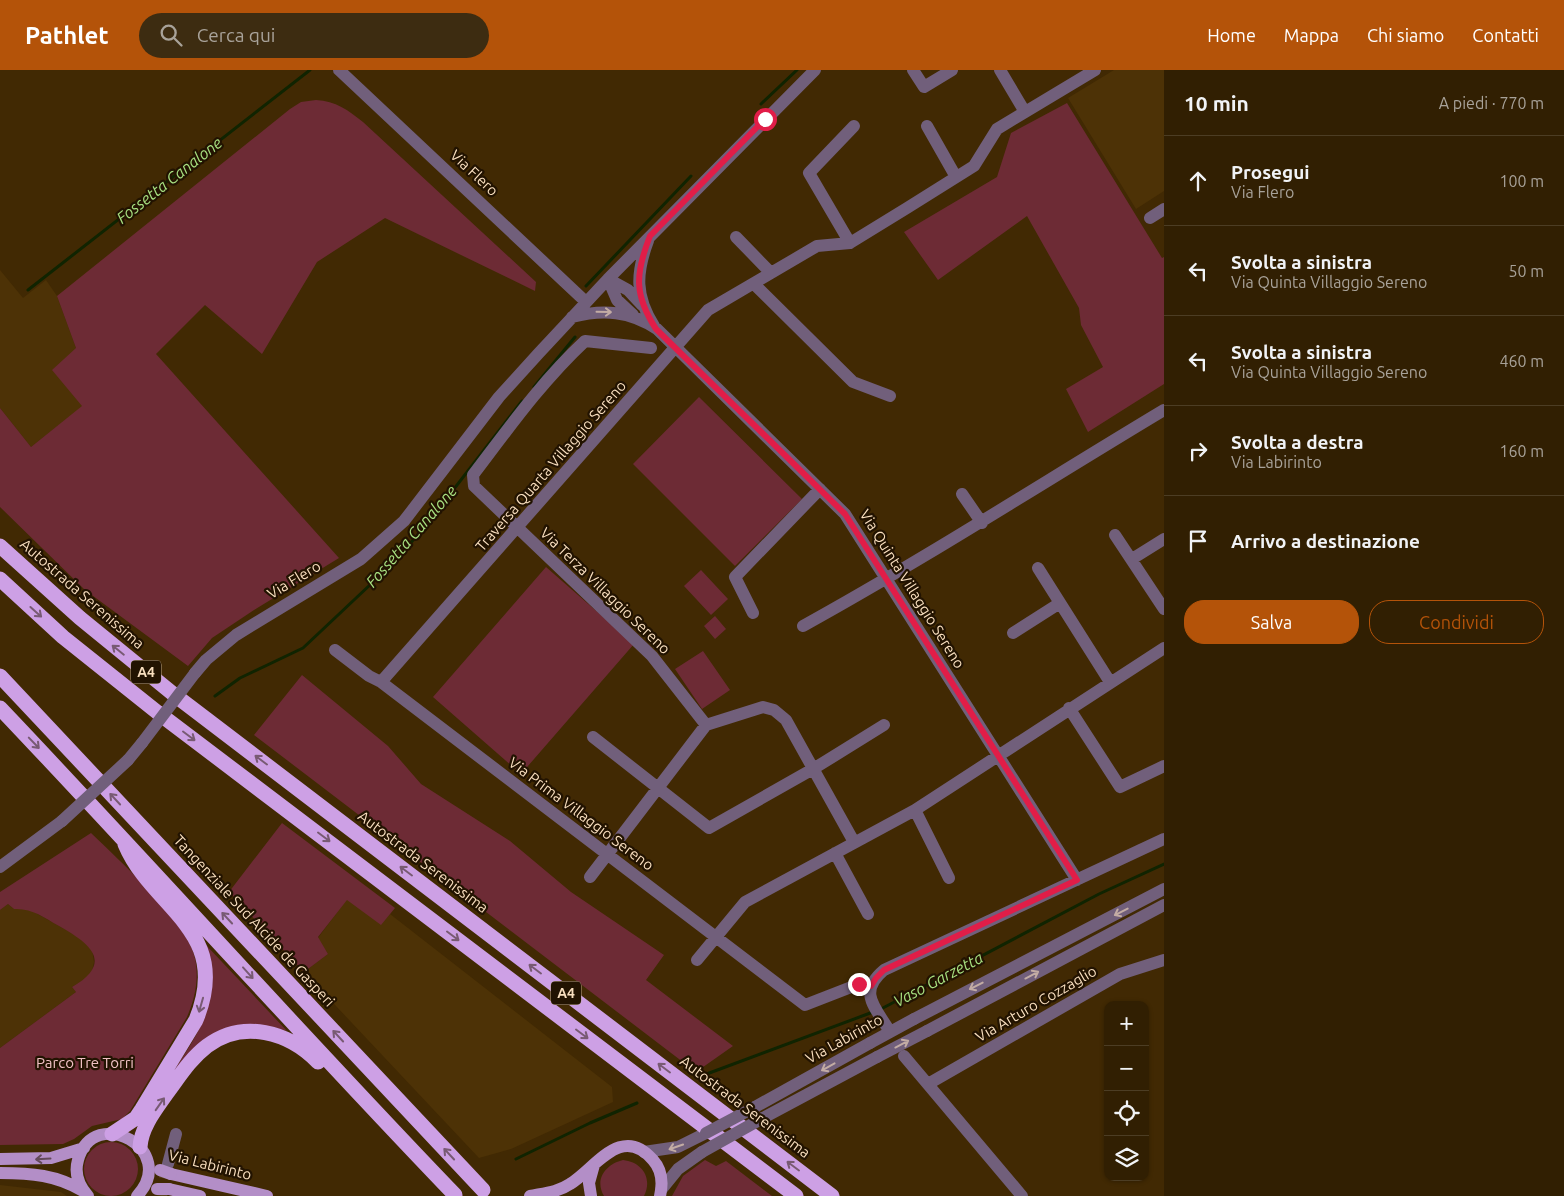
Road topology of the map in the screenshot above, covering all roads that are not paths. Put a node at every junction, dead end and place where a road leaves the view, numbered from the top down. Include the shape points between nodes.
1 (339, 70) edge
2 (815, 70) edge
3 (913, 70) edge
4 (952, 70) edge
5 (1000, 70) edge
6 (1095, 70) edge
7 (1025, 112) junction
8 (854, 126) dead end
9 (927, 126) dead end
10 (956, 177) junction
11 (1164, 209) edge
12 (1150, 218) dead end
13 (650, 236) junction
14 (736, 237) dead end
15 (850, 243) junction
16 (771, 273) junction
17 (608, 279) junction
18 (754, 284) junction
19 (586, 302) junction
20 (639, 312) junction
21 (572, 317) junction
22 (677, 347) junction
23 (651, 348) dead end
24 (890, 396) dead end
25 (1164, 410) edge
26 (820, 489) junction
27 (962, 494) dead end
28 (982, 523) junction
29 (518, 529) junction
30 (1115, 535) dead end
31 (1164, 539) edge
32 (0, 546) edge
33 (1132, 559) junction
34 (1038, 568) dead end
35 (0, 579) edge
36 (887, 580) junction
37 (1060, 603) junction
38 (1164, 609) edge
39 (753, 613) dead end
40 (803, 626) dead end
41 (1013, 633) dead end
42 (1164, 648) edge
43 (335, 650) dead end
44 (0, 676) edge
45 (381, 682) junction
46 (1110, 682) junction
47 (0, 708) edge
48 (1069, 708) junction
49 (706, 724) junction
50 (884, 725) dead end
51 (593, 737) dead end
52 (999, 757) junction
53 (1164, 766) edge
54 (813, 769) junction
55 (658, 787) junction
56 (915, 810) junction
57 (120, 833) junction
58 (1164, 839) edge
59 (854, 842) junction
60 (607, 854) junction
61 (835, 854) junction
62 (0, 868) edge
63 (590, 878) dead end
64 (949, 878) dead end
65 (1077, 880) junction
66 (1164, 889) edge
67 (1164, 905) edge
68 (868, 914) dead end
69 (715, 937) junction
70 (697, 960) dead end
71 (1164, 960) edge
72 (871, 986) junction
73 (884, 1022) dead end
74 (904, 1056) dead end
75 (928, 1084) junction
76 (377, 1114) junction
77 (112, 1134) junction
78 (176, 1134) dead end
79 (140, 1147) junction
80 (84, 1148) junction
81 (644, 1152) junction
82 (0, 1159) edge
83 (598, 1159) junction
84 (148, 1162) junction
85 (166, 1169) junction
86 (0, 1174) edge
87 (483, 1190) dead end
88 (661, 1193) edge
89 (86, 1194) edge
90 (537, 1195) edge
91 (138, 1196) edge
92 (200, 1196) edge
93 (267, 1196) edge
94 (455, 1196) edge
95 (591, 1196) edge
96 (796, 1196) edge
97 (832, 1196) edge
98 (1022, 1196) edge

1 - 19 street, Via Flero
2 - 13 street, Via Flero
3 - 4 street via 924,87
5 - 7 street
6 - 7 street, Traversa Quarta Villaggio Sereno
7 - 10 street, Traversa Quarta Villaggio Sereno via 997,129 974,166
8 - 15 street via 810,173
9 - 10 street
10 - 15 street, Traversa Quarta Villaggio Sereno
11 - 12 street
13 - 17 street, Via Flero
13 - 20 street, Via Quinta Villaggio Sereno via 638,278
14 - 16 street
15 - 16 street, Traversa Quarta Villaggio Sereno via 817,246
16 - 18 street, Traversa Quarta Villaggio Sereno
17 - 19 street, Via Flero
17 - 20 street, Via Quinta Villaggio Sereno via 628,290
18 - 22 street, Traversa Quarta Villaggio Sereno via 708,310
18 - 24 street via 853,382
19 - 21 street, Via Flero
21 -> 20 street via 590,312
20 - 22 street, Via Quinta Villaggio Sereno
21 - 62 street, Via Flero, bridge via 499,397 422,499 382,542 361,559 236,635 206,660 128,760 62,821
22 - 26 street, Via Quinta Villaggio Sereno
22 - 29 street, Traversa Quarta Villaggio Sereno
23 - 29 street via 585,341 562,362 473,475 474,486
25 - 28 street
26 - 36 street, Via Quinta Villaggio Sereno via 845,514
26 - 39 street via 735,577
27 - 28 street
28 - 36 street
29 - 45 street, Traversa Quarta Villaggio Sereno
29 - 49 street, Via Terza Villaggio Sereno via 652,656
30 - 33 street
31 - 33 street
97 -> 32 highway, Autostrada Serenissima / A4 via 172,693 80,618
33 - 38 street
34 - 37 street
35 -> 96 highway, A4 via 63,636 157,712
36 - 40 street
36 - 52 street, Via Quinta Villaggio Sereno
37 - 41 street
37 - 46 street
42 - 46 street
43 - 45 street, Via Prima Villaggio Sereno
87 -> 44 highway, Tangenziale Sud Alcide de Gasperi
45 - 60 street, Via Prima Villaggio Sereno
46 - 48 street
47 -> 57 highway
48 - 52 street
48 - 53 street via 1120,787
49 - 54 street via 752,708 774,710 786,720
49 - 55 street
50 - 54 street
51 - 55 street
52 - 56 street
52 - 65 street, Via Quinta Villaggio Sereno
54 - 55 street via 709,828
54 - 59 street
55 - 60 street
56 - 59 street
56 - 64 street
57 -> 76 highway
57 -> 77 highway via 132,863 185,921 196,940 205,975 201,1008 188,1035 136,1118
58 - 65 street
59 - 61 street
60 - 63 street
60 - 69 street, Via Prima Villaggio Sereno
61 - 68 street
61 - 69 street via 745,902
65 - 72 street via 884,970
66 -> 81 street, Via Labirinto, bridge via 914,1019 706,1133 678,1147
88 -> 67 street, Via Labirinto, bridge via 678,1169 702,1152
69 - 70 street
69 - 72 street, Via Prima Villaggio Sereno via 805,1005 859,984
71 - 75 street, Via Arturo Cozzaglio via 1120,974
72 - 73 street via 873,1005
74 - 75 street
75 - 98 street
79 -> 76 highway via 140,1137 156,1108 188,1064 208,1045 245,1032 278,1035 296,1044
76 - 94 highway
77 - 79 main road via 128,1137
77 - 80 main road via 96,1138
78 - 85 street
79 - 84 main road, Via Labirinto
80 -> 82 main road via 51,1158
80 - 89 main road via 77,1165 79,1183
81 - 83 main road, Via Labirinto via 620,1147
81 - 88 main road, Via Labirinto via 659,1168
83 - 90 main road, Via Labirinto via 573,1182
83 - 95 main road via 590,1174
84 - 85 main road, Via Labirinto
84 - 91 main road, Via Labirinto via 146,1183
85 - 93 main road, Via Labirinto
86 - 89 main road via 62,1179
91 - 92 main road, Via Labirinto via 163,1189

